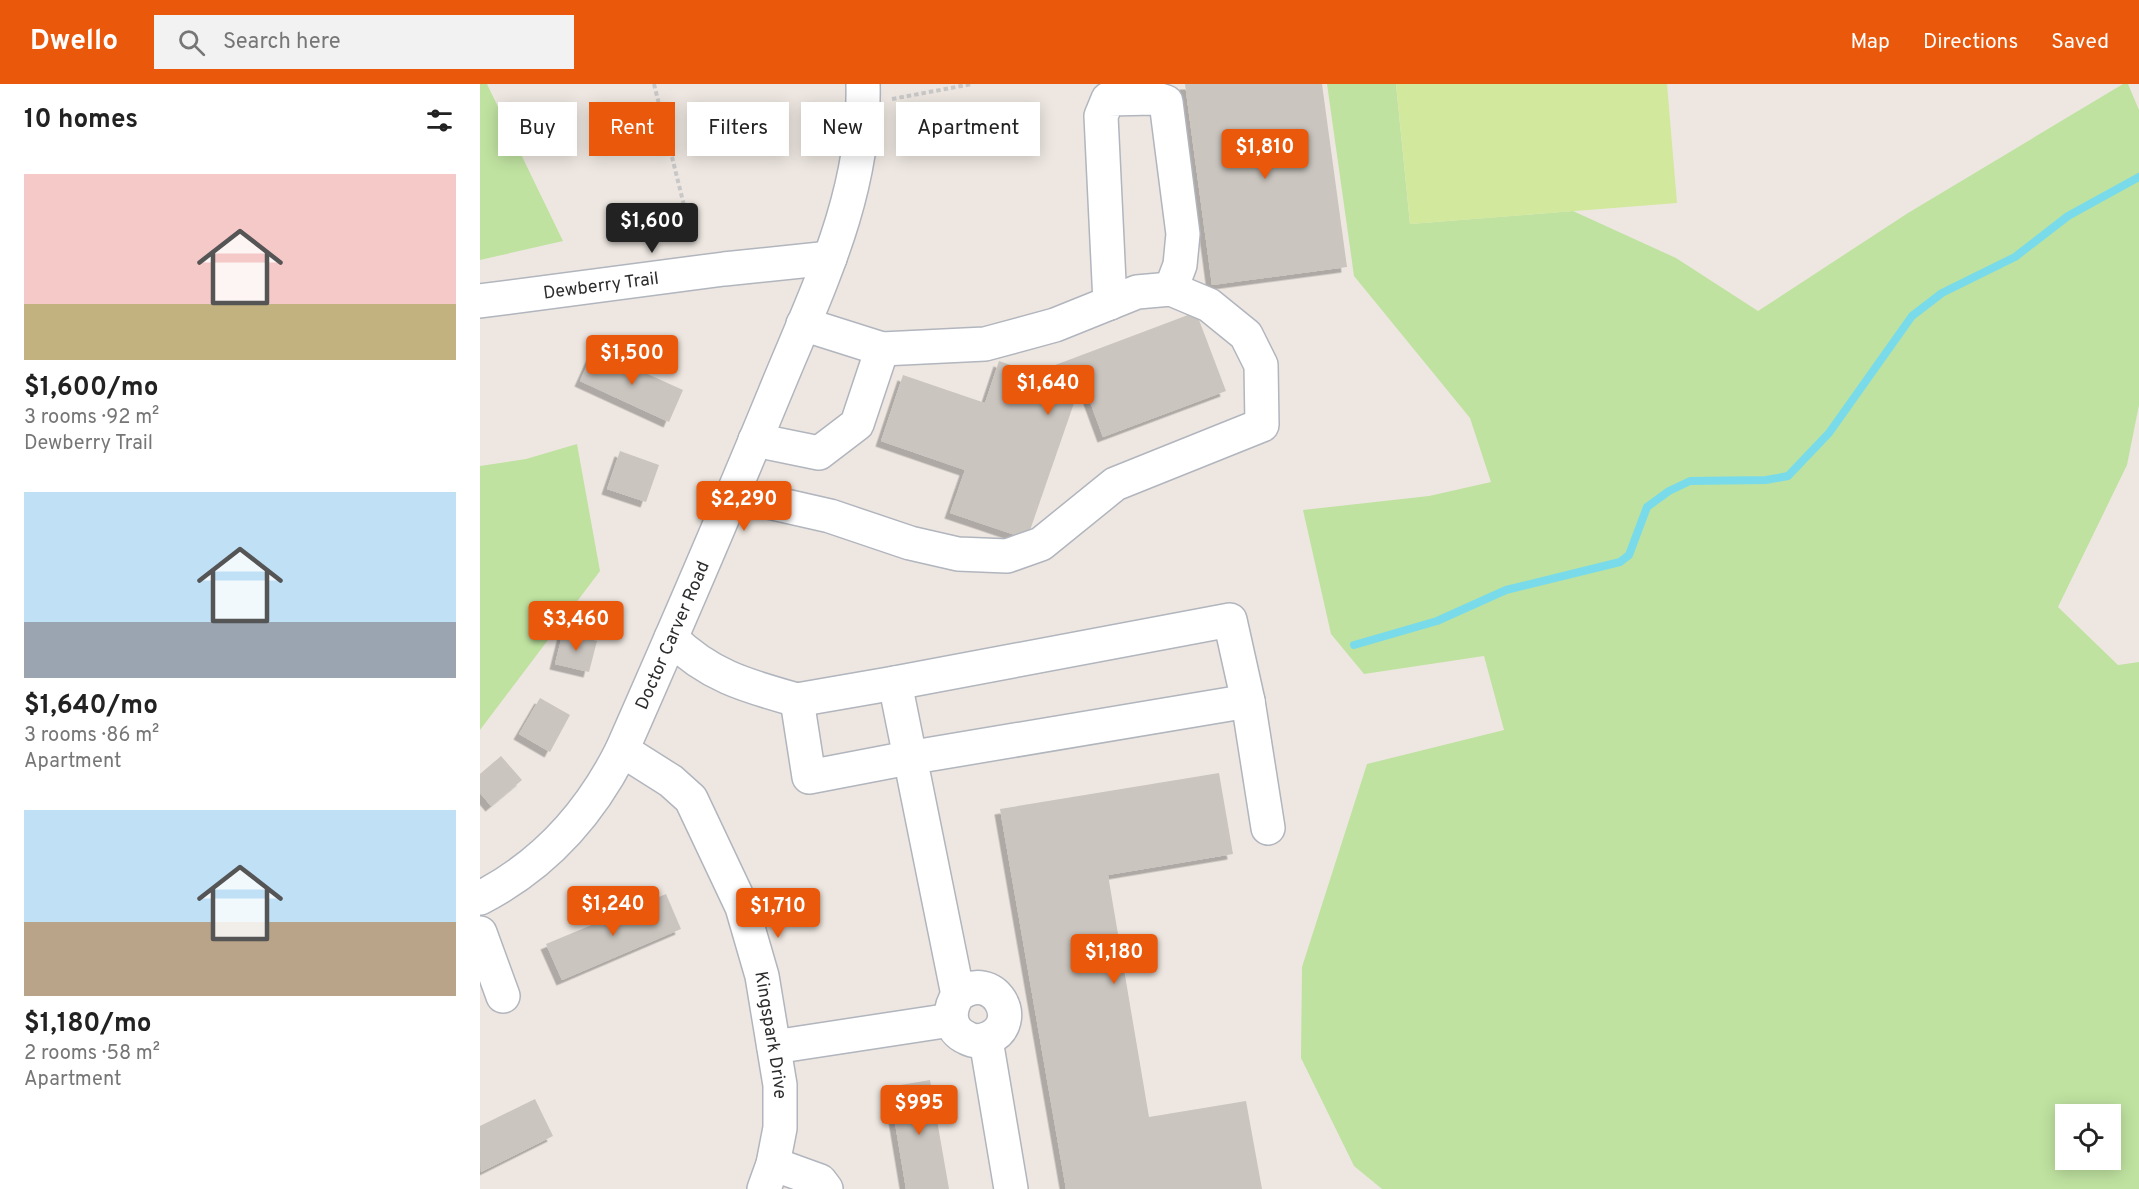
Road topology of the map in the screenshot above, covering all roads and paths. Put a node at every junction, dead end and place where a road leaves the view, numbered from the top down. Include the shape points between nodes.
1 (654, 84) edge
2 (972, 84) edge
3 (874, 92) edge
4 (693, 242) dead end
5 (830, 258) junction
6 (1171, 289) junction
7 (480, 301) edge
8 (1110, 303) junction
9 (803, 324) junction
10 (882, 349) junction
11 (756, 440) junction
12 (733, 494) junction
13 (671, 638) junction
14 (895, 683) junction
15 (797, 700) junction
16 (1248, 701) junction
17 (622, 750) junction
18 (908, 758) junction
19 (1268, 828) dead end
20 (480, 898) edge
21 (480, 933) edge
22 (503, 996) dead end
23 (955, 1008) junction
24 (986, 1040) junction
25 (774, 1047) junction
26 (768, 1176) edge
27 (826, 1189) edge
28 (1011, 1189) edge

1 - 4 path
2 - 3 path
3 - 5 street, Doctor Carver Road via 864,109 858,166 845,220
5 - 7 street, Dewberry Trail
5 - 9 street, Doctor Carver Road
6 - 8 street via 1137,292
6 - 8 street via 1180,265 1183,234 1166,102 1154,98 1108,99 1101,116
6 - 12 street via 1209,305 1246,335 1261,365 1262,425 1115,484 1041,544 1006,556 958,554 910,543 830,516
8 - 10 street via 1055,325 985,344
9 - 10 street
9 - 11 street, Doctor Carver Road
10 - 11 street via 857,424 819,453
11 - 12 street, Doctor Carver Road
12 - 13 street, Doctor Carver Road
13 - 15 street via 691,658 735,683
13 - 17 street, Doctor Carver Road
14 - 15 street
14 - 16 street via 1230,620
14 - 18 street
15 - 18 street via 809,777
16 - 18 street
16 - 19 street
17 - 20 street, Doctor Carver Road via 579,820 539,861
17 - 25 street, Kingspark Drive via 671,781 699,811 742,907 762,976
18 - 23 street
21 - 22 street
23 - 24 street via 955,1028 968,1039
23 - 24 street via 972,988 989,990 1002,1002 1004,1021
23 - 25 street
24 - 28 street
25 - 26 street, Kingspark Drive via 780,1085 780,1128
26 - 27 street via 820,1181

